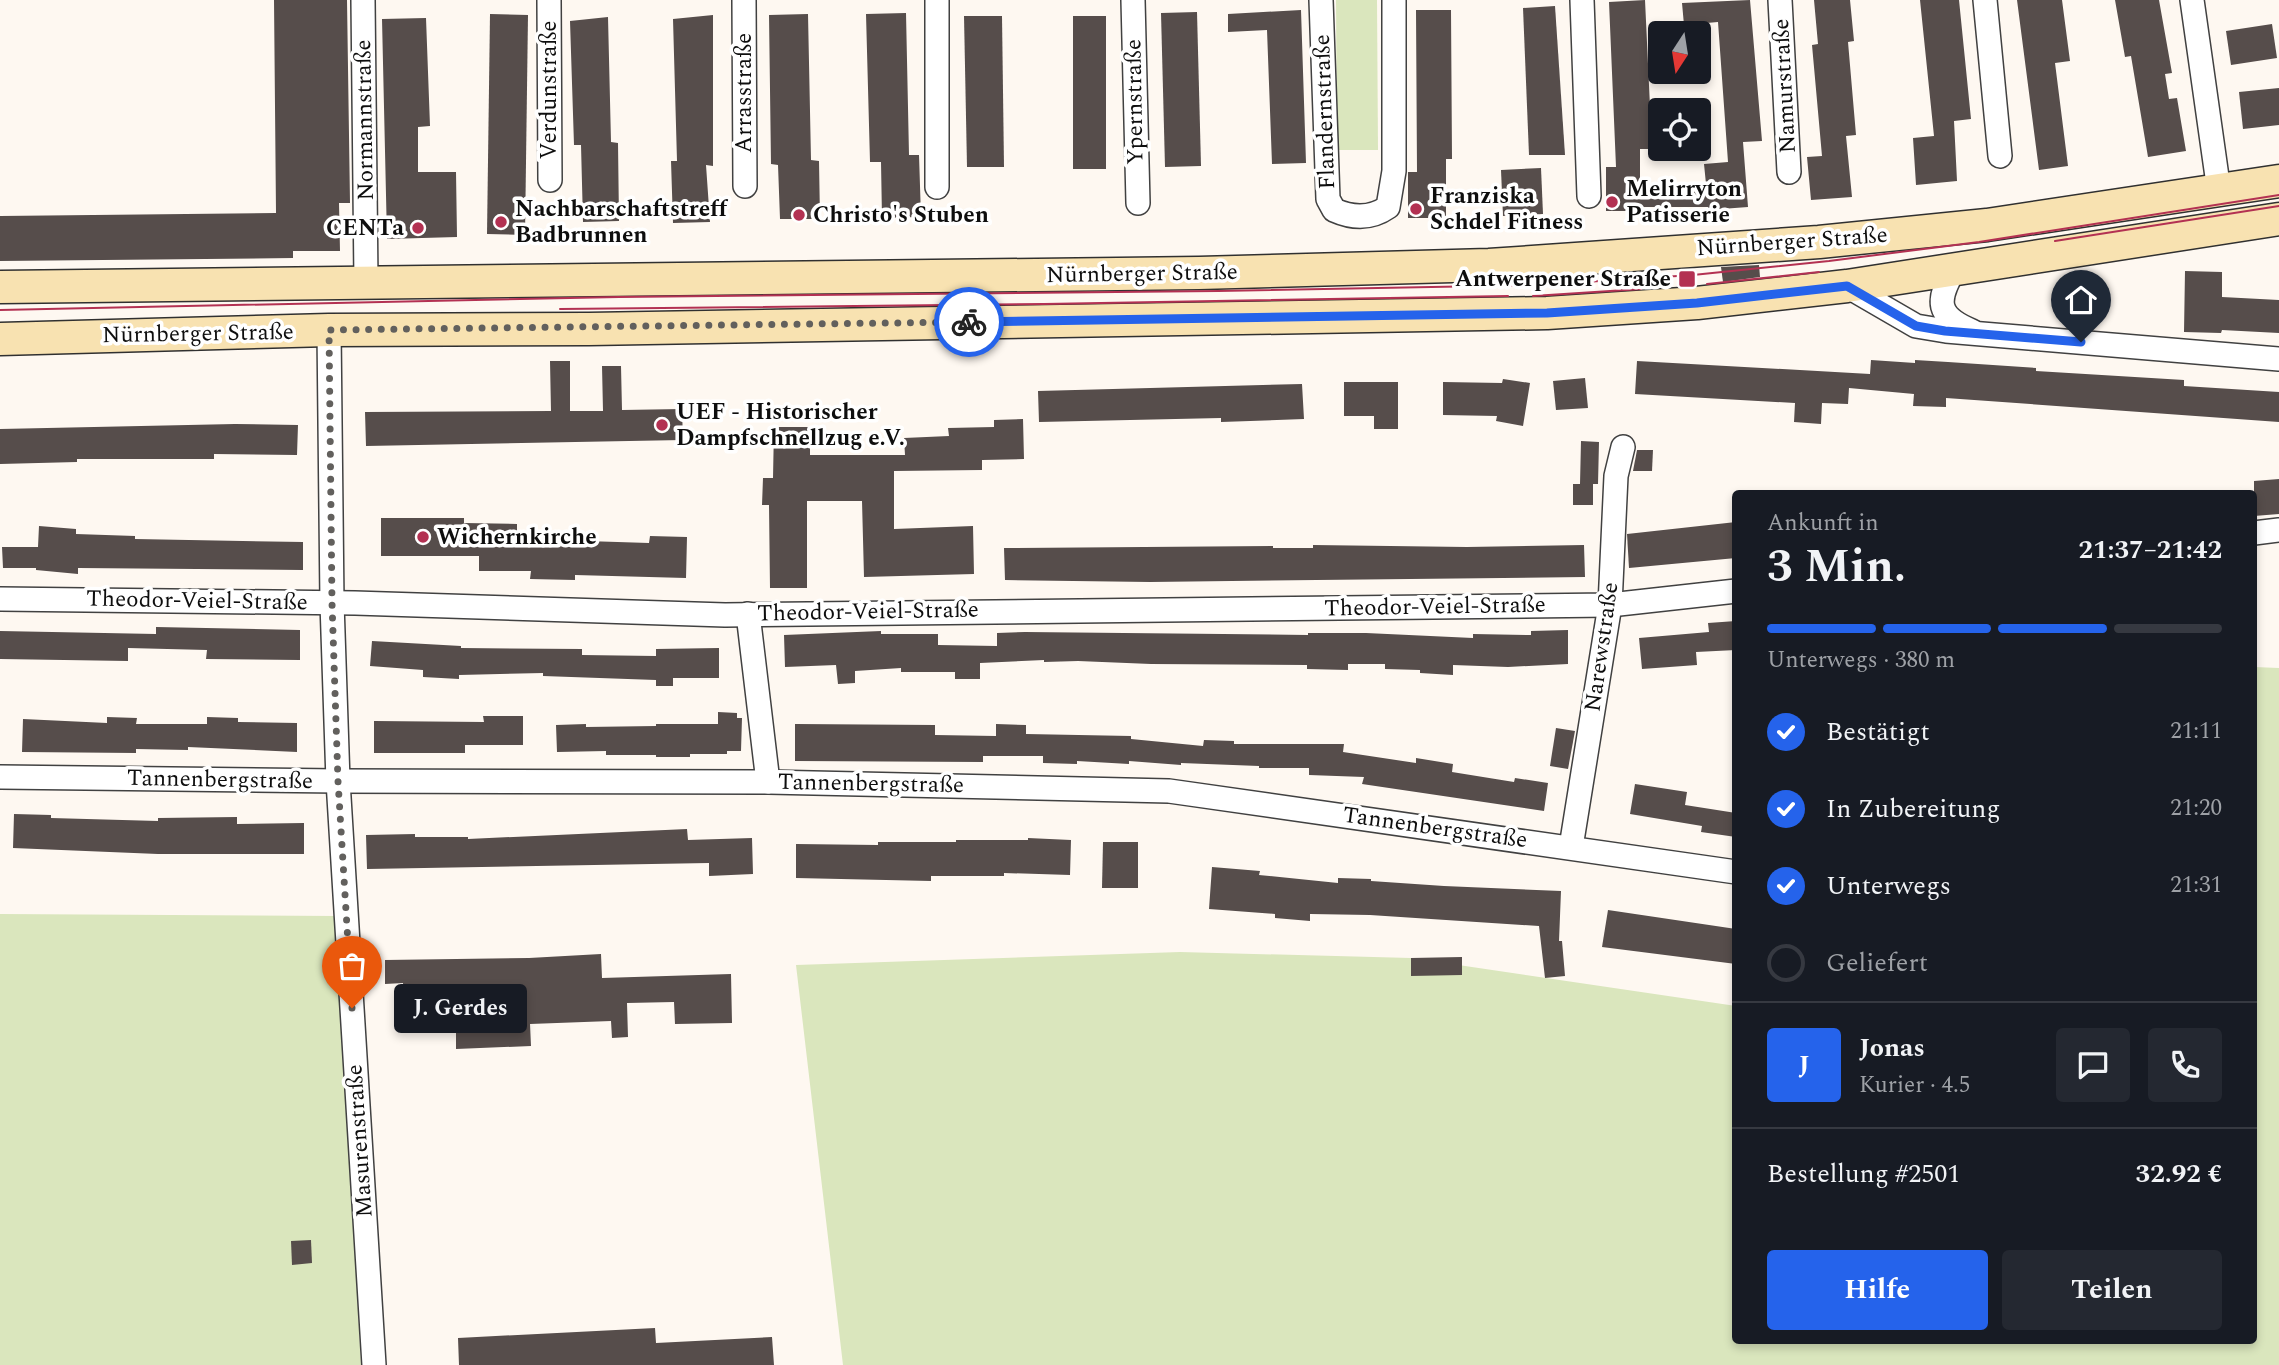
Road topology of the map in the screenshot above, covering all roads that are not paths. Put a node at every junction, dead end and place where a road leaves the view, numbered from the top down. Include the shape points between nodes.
1 (363, 0) edge
2 (549, 0) edge
3 (744, 0) edge
4 (937, 0) edge
5 (1133, 0) edge
6 (1321, 0) edge
7 (1394, 0) edge
8 (1582, 0) edge
9 (1780, 0) edge
10 (1985, 0) edge
11 (2192, 0) edge
12 (2000, 156) dead end
13 (1789, 172) dead end
14 (550, 180) dead end
15 (2279, 181) edge
16 (745, 186) dead end
17 (937, 187) dead end
18 (2219, 191) junction
19 (1589, 196) dead end
20 (1138, 203) dead end
21 (2279, 219) edge
22 (1954, 270) junction
23 (366, 282) junction
24 (1847, 286) junction
25 (0, 287) edge
26 (329, 330) junction
27 (1978, 333) junction
28 (0, 339) edge
29 (2279, 359) edge
30 (1623, 447) dead end
31 (2279, 530) edge
32 (2257, 533) edge
33 (1732, 591) edge
34 (0, 599) edge
35 (332, 603) junction
36 (1610, 605) junction
37 (748, 614) junction
38 (0, 776) edge
39 (338, 781) junction
40 (768, 782) junction
41 (1571, 847) junction
42 (1732, 871) edge
43 (374, 1365) edge

1 - 23 street, Normannstraße
2 - 14 street, Verdunstraße
3 - 16 street, Arrasstraße
4 - 17 street
5 - 20 street, Ypernstraße
6 - 7 street, Flandernstraße via 1328,199 1334,211 1366,217 1388,207 1394,171
8 - 19 street
9 - 13 street, Namurstraße
10 - 12 street
11 - 18 street
15 - 18 main road, Nürnberger Straße
18 - 23 main road, Nürnberger Straße via 1987,225 1489,265 1199,273
21 - 22 main road, Nürnberger Straße
22 - 24 main road, Nürnberger Straße
22 - 27 street via 1942,291 1945,313 1956,324
23 - 25 main road, Nürnberger Straße
24 - 26 main road, Nürnberger Straße via 1547,313
24 - 27 street via 1916,326
26 - 28 main road, Nürnberger Straße
26 - 35 street, Masurenstraße
27 - 29 street
30 - 36 street, Narewstraße via 1616,476
31 - 32 street
33 - 36 street, Theodor-Veiel-Straße
34 - 35 street, Theodor-Veiel-Straße
35 - 37 street, Theodor-Veiel-Straße
35 - 39 street, Masurenstraße
36 - 37 street, Theodor-Veiel-Straße
36 - 41 street, Narewstraße
37 - 40 street
38 - 39 street, Tannenbergstraße
39 - 40 street, Tannenbergstraße
39 - 43 street, Masurenstraße
40 - 41 street, Tannenbergstraße via 1169,791
41 - 42 street, Tannenbergstraße

